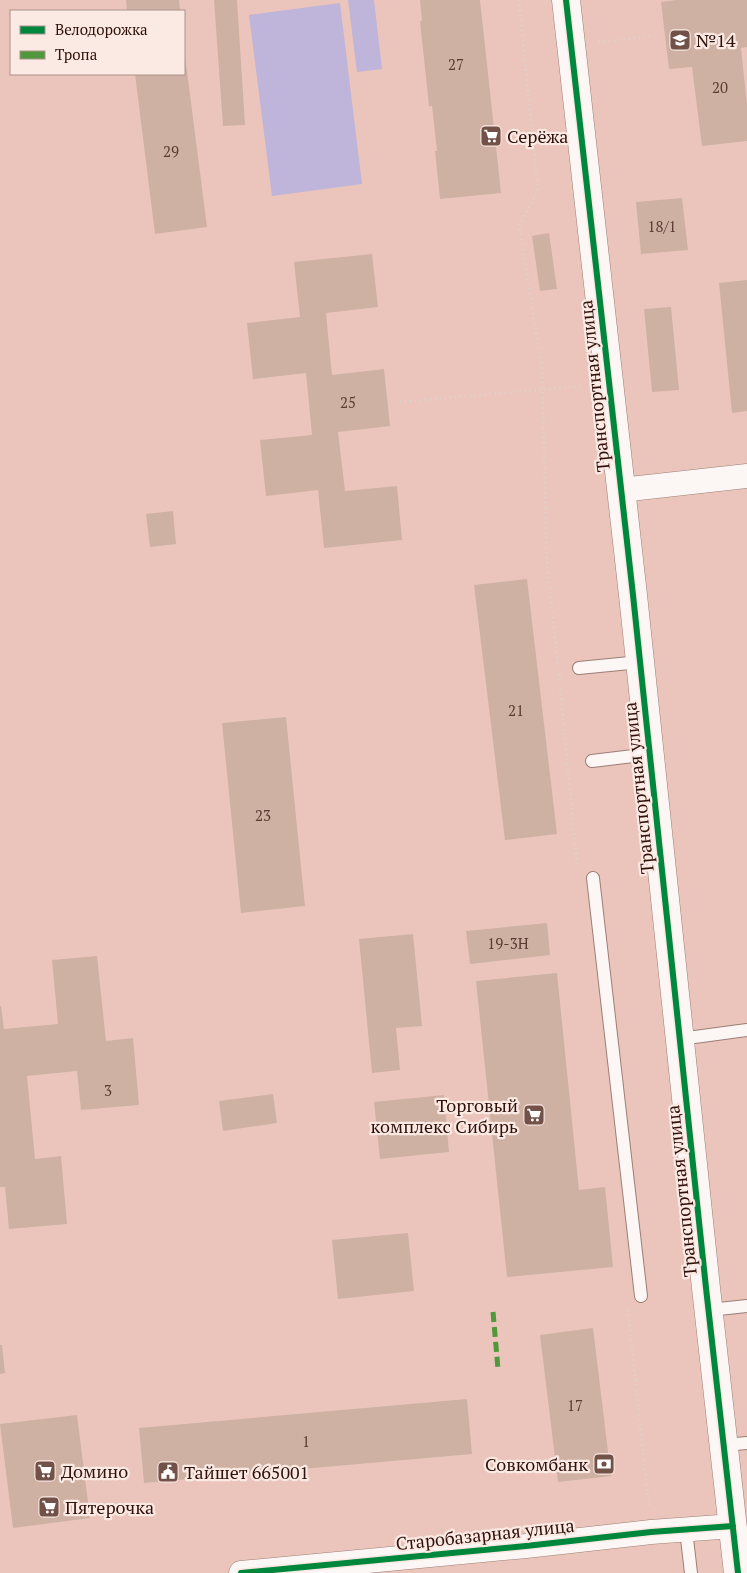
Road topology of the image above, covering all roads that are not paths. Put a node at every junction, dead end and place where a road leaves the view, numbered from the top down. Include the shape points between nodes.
1 (566, 0) edge
2 (747, 476) edge
3 (621, 490) junction
4 (640, 662) junction
5 (579, 668) dead end
6 (650, 754) junction
7 (592, 761) dead end
8 (593, 878) dead end
9 (747, 1030) edge
10 (680, 1039) junction
11 (641, 1296) dead end
12 (747, 1306) edge
13 (709, 1310) junction
14 (735, 1444) edge
15 (732, 1526) junction
16 (686, 1530) junction
17 (241, 1573) edge
18 (691, 1573) edge
19 (738, 1573) edge

1 - 3 street, Транспортная улица
2 - 3 street
3 - 4 street, Транспортная улица
4 - 5 lane
4 - 6 street, Транспортная улица
6 - 7 lane
6 - 10 street, Транспортная улица
8 - 11 lane
9 - 10 lane
10 - 13 street, Транспортная улица
12 - 13 lane
13 - 14 street, Транспортная улица
14 - 15 street, Транспортная улица
15 - 16 street, Старобазарная улица
15 - 19 street, Транспортная улица
16 - 17 street, Старобазарная улица
16 - 18 lane

